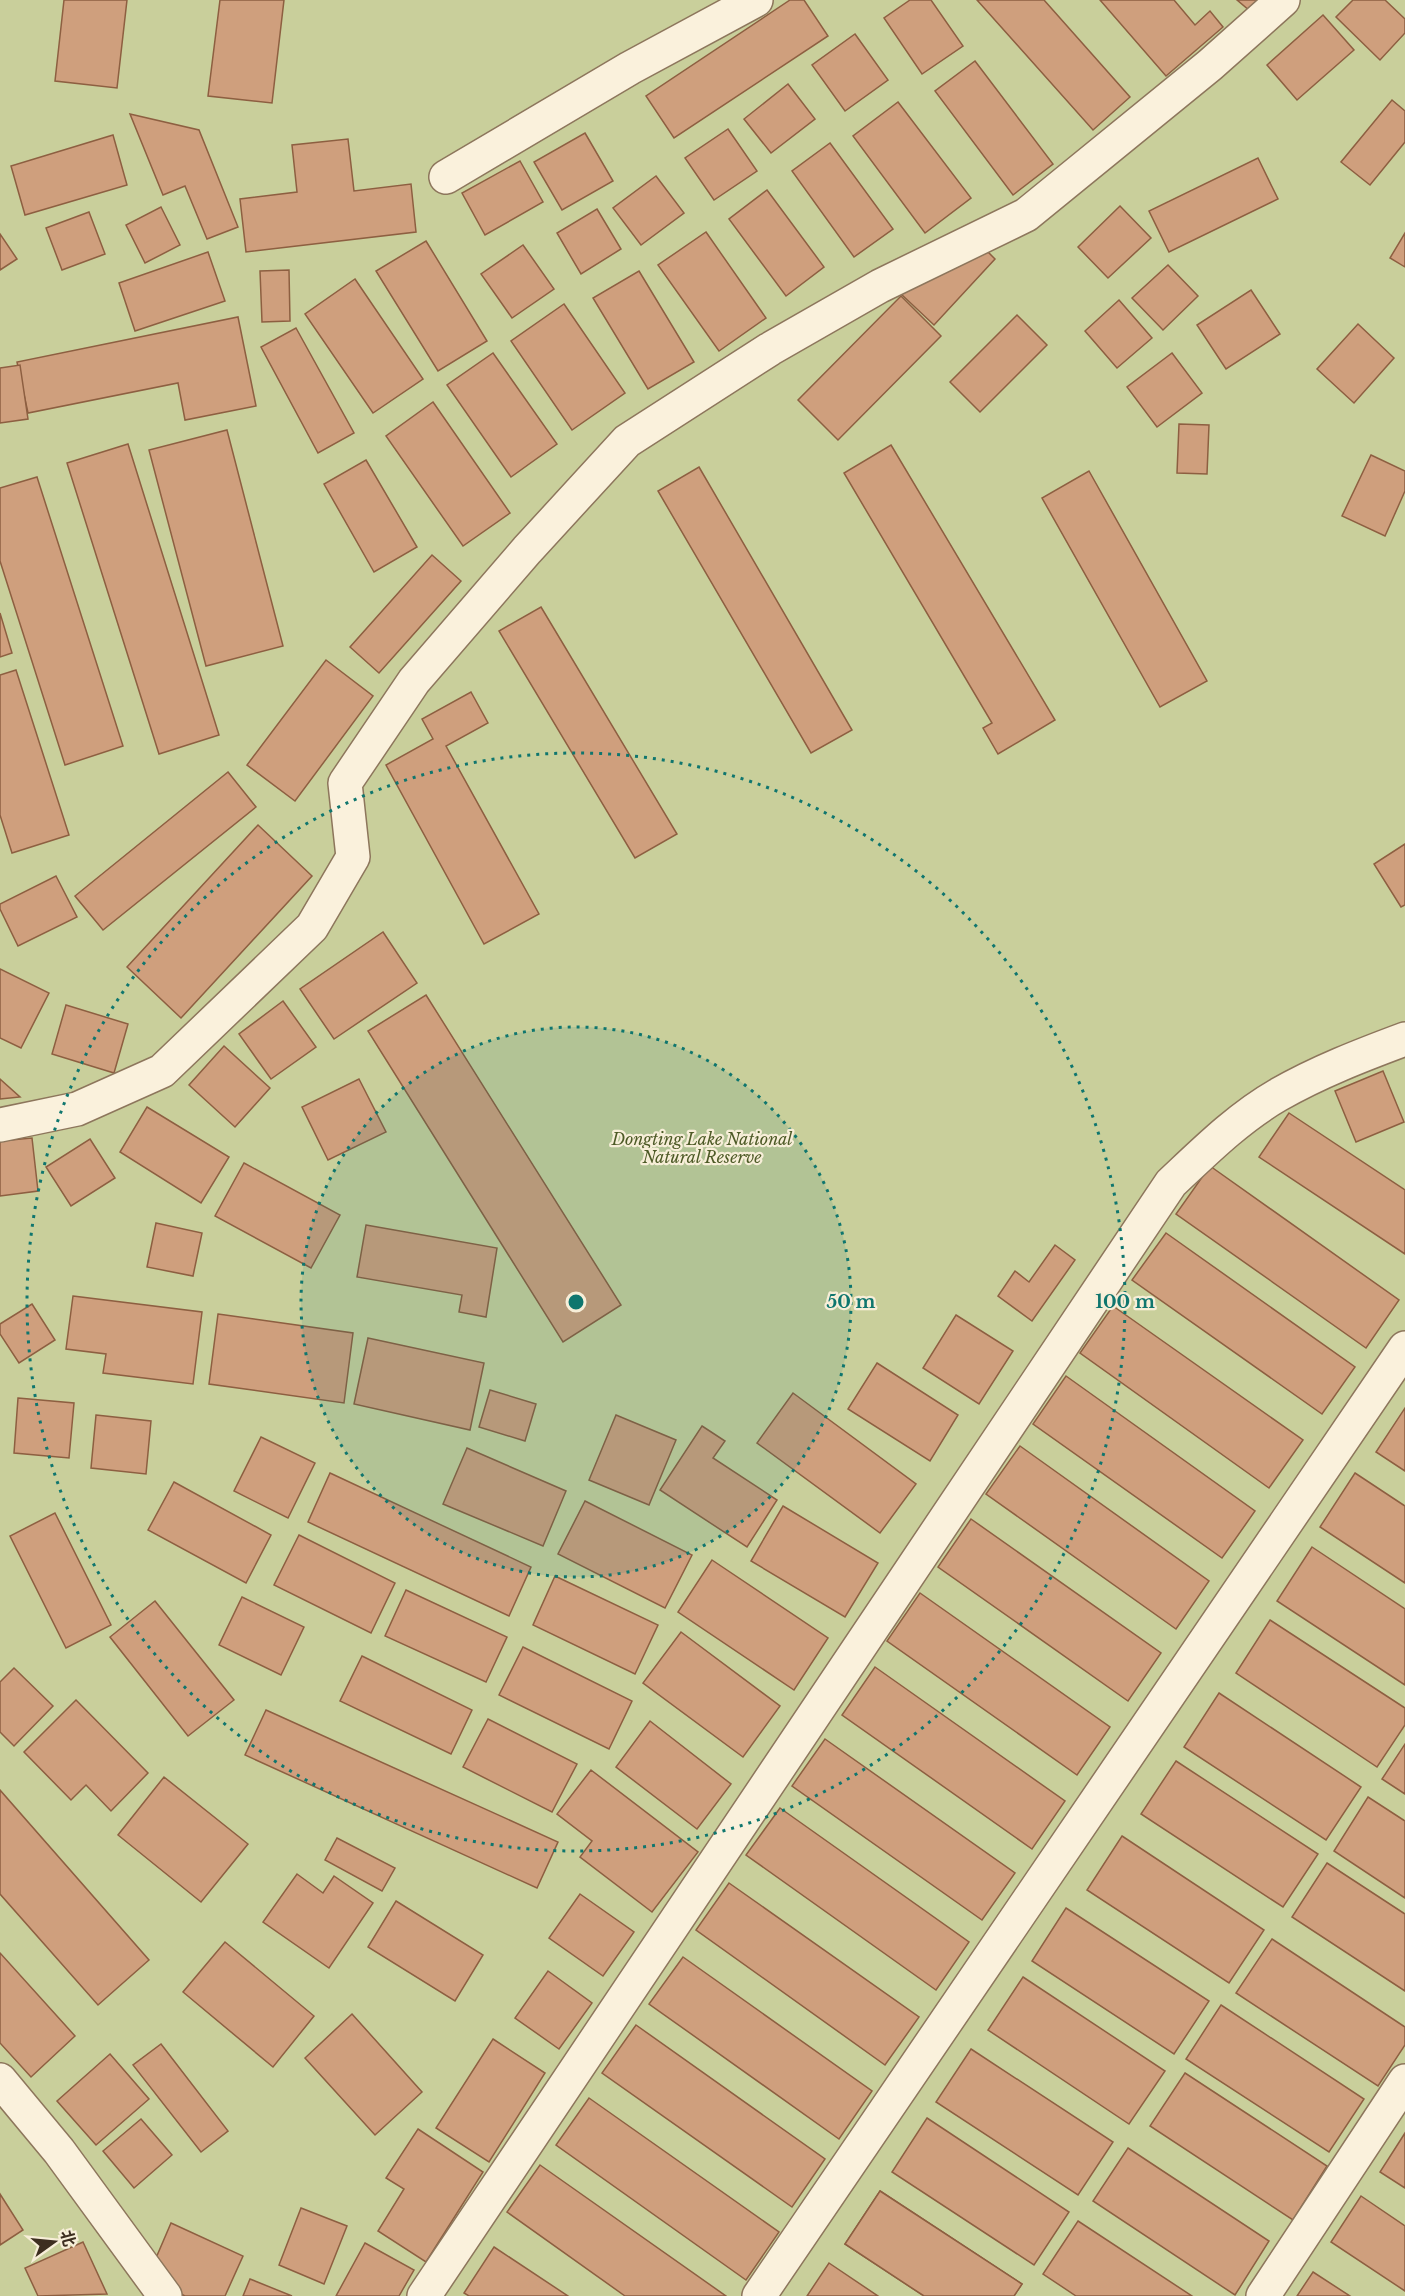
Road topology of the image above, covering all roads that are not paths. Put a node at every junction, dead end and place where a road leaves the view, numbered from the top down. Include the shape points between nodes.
1 (756, 0) edge
2 (1283, 0) edge
3 (446, 177) dead end
4 (1405, 1039) edge
5 (0, 1125) edge
6 (1405, 1348) edge
7 (0, 2080) edge
8 (1405, 2081) edge
9 (165, 2296) edge
10 (424, 2296) edge
11 (759, 2296) edge
12 (1263, 2296) edge

1 - 3 street via 630,68
2 - 5 street via 1210,65 1026,215 850,303 770,348 627,441 414,681 345,783 353,858 312,927 162,1071 76,1109
4 - 10 street via 1358,1056 1277,1096 1220,1137 1171,1183
6 - 11 street
7 - 9 street via 59,2151
8 - 12 street

